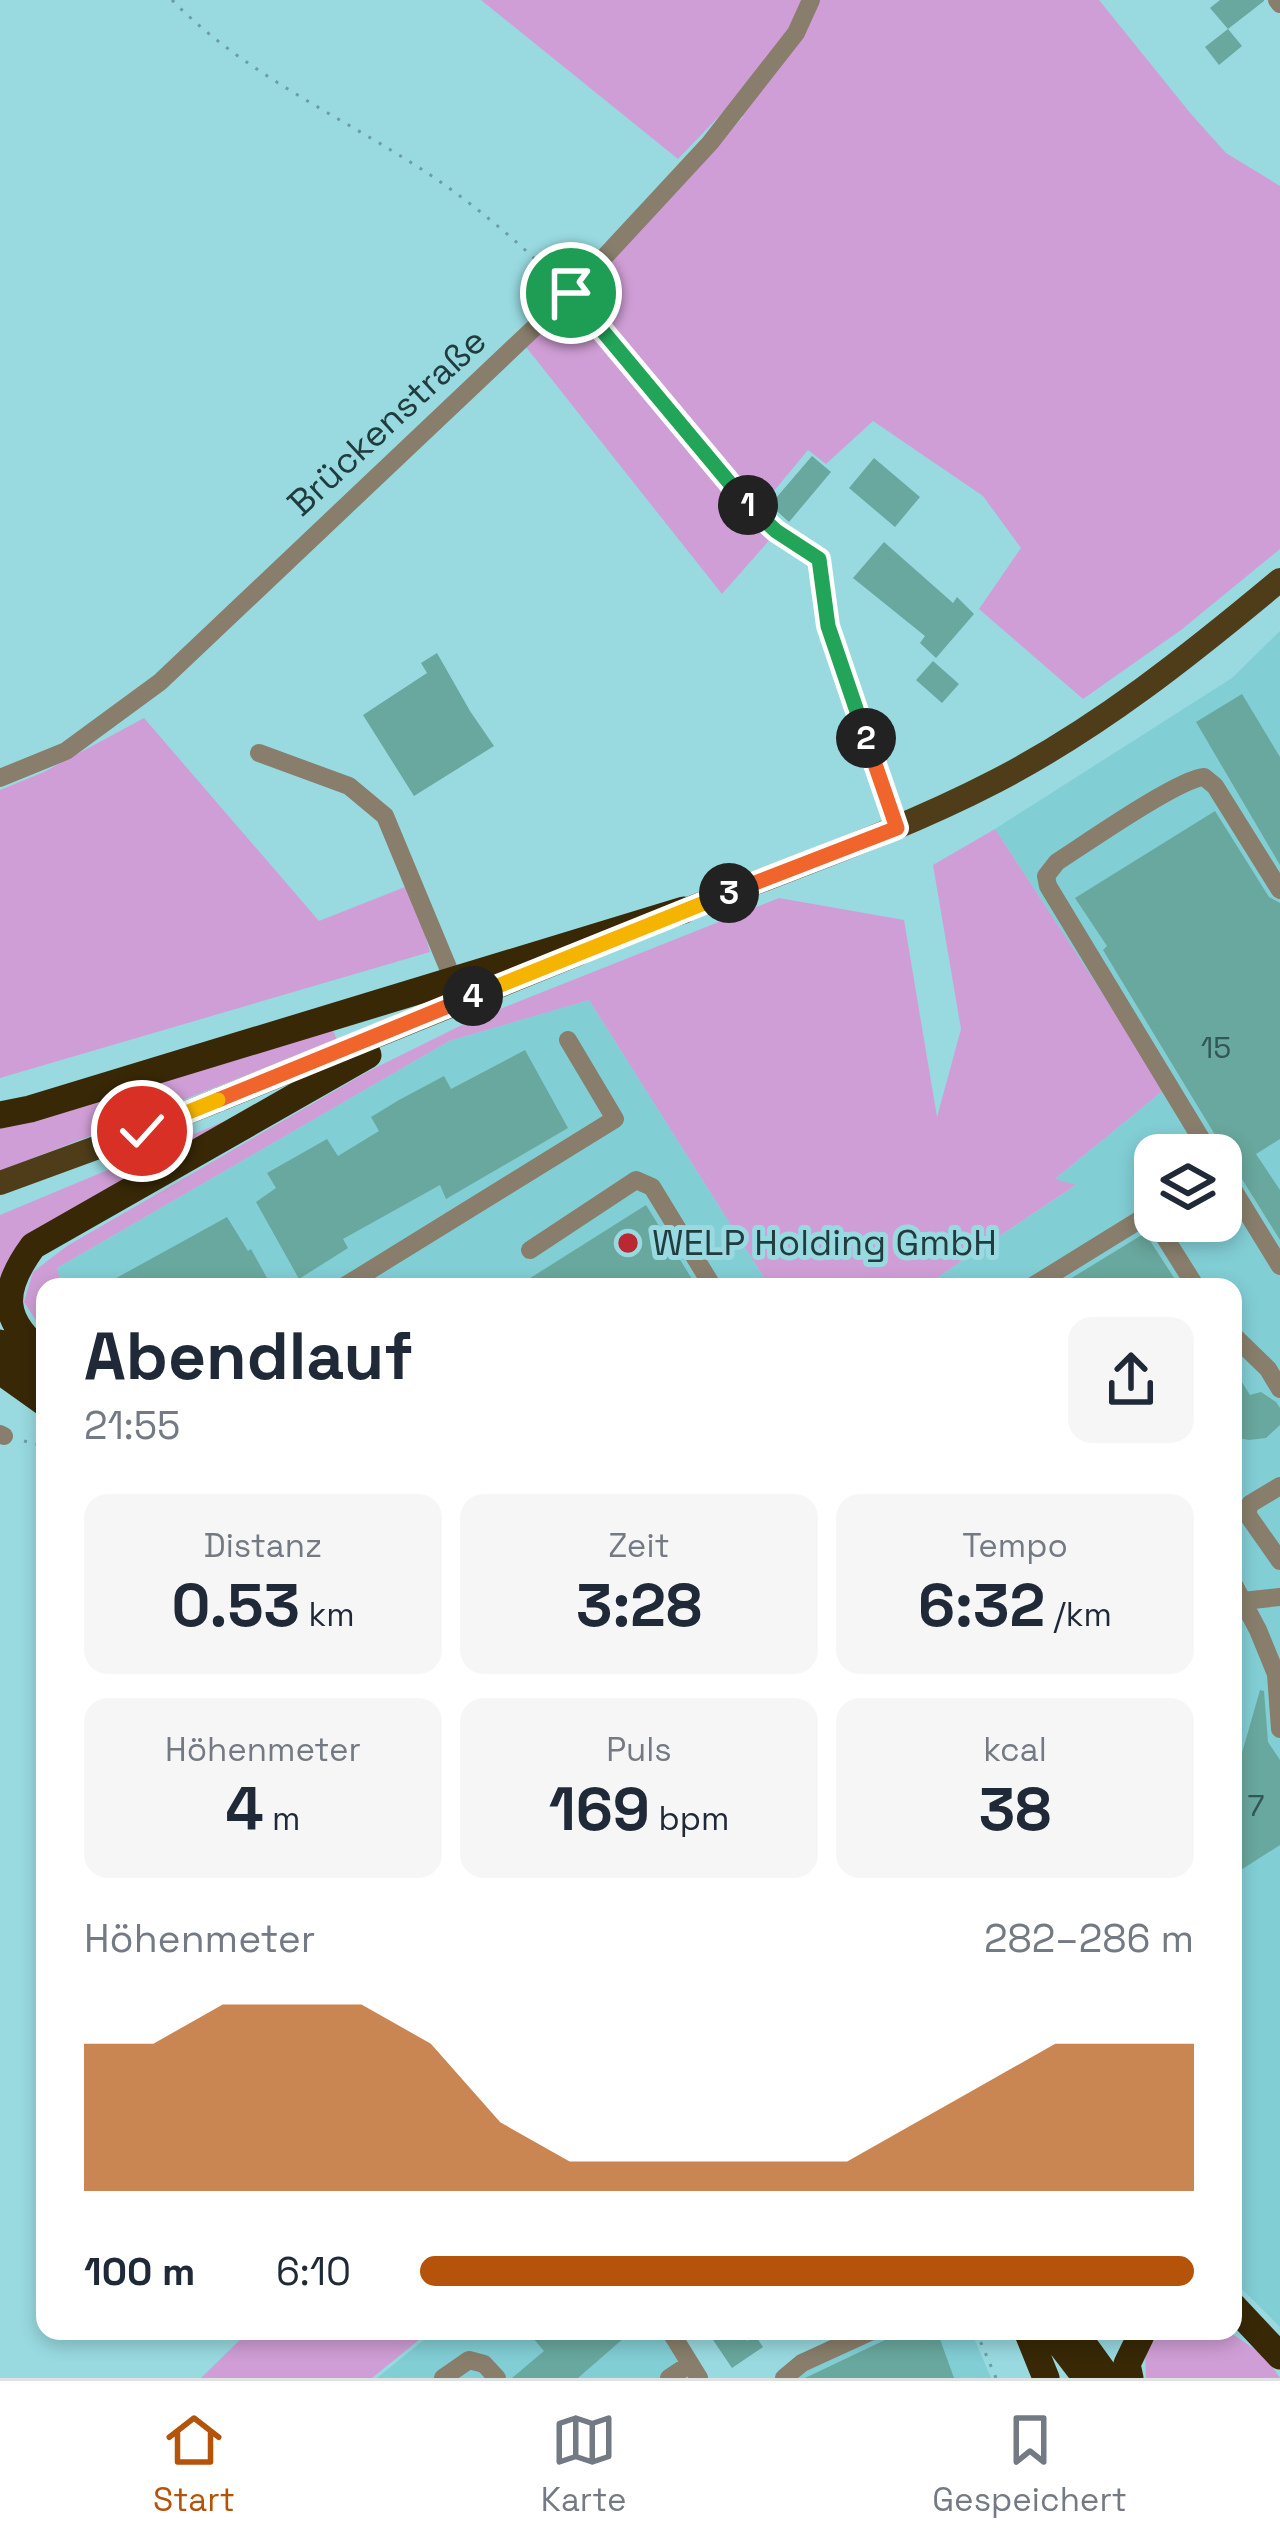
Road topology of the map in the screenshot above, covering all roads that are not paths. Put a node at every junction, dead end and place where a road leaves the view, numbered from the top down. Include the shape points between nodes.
1 (811, 0) edge
2 (571, 293) junction
3 (1280, 580) edge
4 (260, 753) dead end
5 (0, 778) edge
6 (897, 828) junction
7 (1280, 890) edge
8 (684, 910) junction
9 (454, 982) junction
10 (568, 1040) dead end
11 (368, 1055) junction
12 (0, 1115) edge
13 (1198, 1134) edge
14 (0, 1183) edge
15 (0, 1196) edge
16 (1242, 1204) edge
17 (530, 1250) dead end
18 (1280, 1266) edge
19 (358, 1278) edge
20 (708, 1278) edge
21 (1046, 1278) edge
22 (1190, 1278) edge
23 (0, 1343) edge
24 (1242, 1344) edge
25 (36, 1348) edge
26 (36, 1369) edge
27 (0, 1371) edge
28 (1280, 1388) edge
29 (0, 1390) edge
30 (36, 1398) edge
31 (36, 1402) edge
32 (1280, 1486) edge
33 (1242, 1509) edge
34 (1242, 1511) edge
35 (1280, 1561) edge
36 (1242, 1596) edge
37 (1280, 1597) edge
38 (1242, 1608) edge
39 (1280, 1729) edge
40 (1245, 2323) edge
41 (675, 2340) edge
42 (852, 2340) edge
43 (1031, 2340) edge
44 (1057, 2340) edge
45 (1081, 2340) edge
46 (1139, 2340) edge
47 (1280, 2356) edge
48 (694, 2371) edge
49 (443, 2378) edge
50 (497, 2378) edge
51 (669, 2378) edge
52 (784, 2378) edge
53 (1046, 2378) edge
54 (1086, 2378) edge
55 (1108, 2378) edge
56 (1130, 2378) edge

1 - 2 street, Brückenstraße via 796,33 710,143
2 - 5 street, Brückenstraße via 160,682 66,751
2 - 6 street via 739,496 819,559 828,626
3 - 6 main road via 1095,724
4 - 9 street via 349,786 385,816
6 - 8 main road
7 - 13 street via 1204,777 1165,794 1046,876
8 - 9 highway
8 - 11 main road
8 - 14 main road
9 - 12 highway
10 - 19 street via 615,1119
11 - 15 main road
11 - 25 highway via 33,1246 6,1292 11,1319
16 - 18 street
17 - 20 street via 636,1180 652,1187
21 - 22 street via 1141,1219 1157,1225
23 - 26 highway
24 - 28 street
27 - 30 highway
29 - 31 highway
32 - 33 street
34 - 35 street
36 - 37 street
38 - 39 street via 1276,1674
40 - 47 highway
41 - 48 street
42 - 52 street
43 - 53 highway
44 - 54 highway
45 - 55 highway
46 - 56 highway via 1127,2364
48 - 51 street
49 - 50 street via 470,2360

